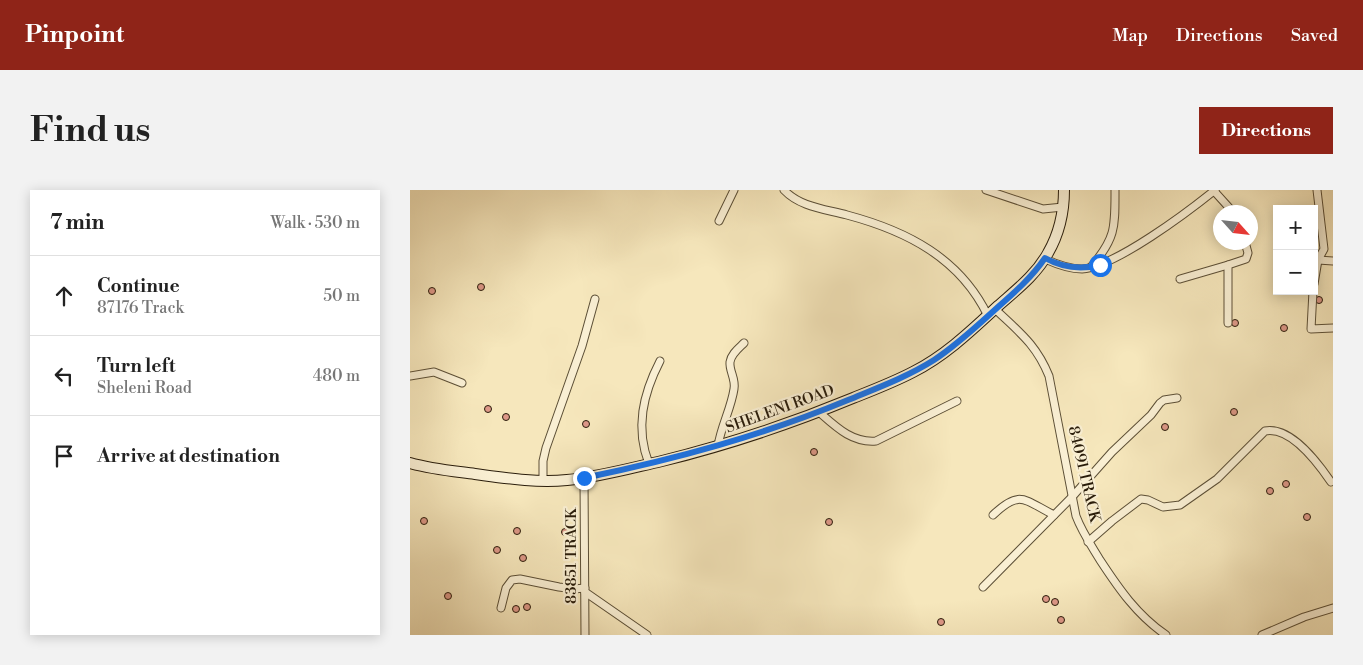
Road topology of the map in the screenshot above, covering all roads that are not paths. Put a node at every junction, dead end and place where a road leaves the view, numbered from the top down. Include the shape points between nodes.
1 (734, 190) edge
2 (784, 190) edge
3 (986, 190) edge
4 (1064, 190) edge
5 (1116, 190) edge
6 (1317, 190) edge
7 (1215, 191) edge
8 (1227, 205) edge
9 (1063, 207) junction
10 (719, 220) dead end
11 (1247, 250) edge
12 (1045, 258) junction
13 (1318, 260) joint
14 (1333, 260) edge
15 (1228, 265) junction
16 (1091, 267) junction
17 (1180, 279) dead end
18 (1313, 295) edge
19 (595, 299) dead end
20 (991, 313) junction
21 (1228, 323) dead end
22 (1333, 328) edge
23 (744, 343) dead end
24 (660, 361) dead end
25 (410, 376) edge
26 (462, 383) dead end
27 (1177, 398) dead end
28 (957, 401) dead end
29 (819, 412) junction
30 (718, 446) junction
31 (410, 463) edge
32 (649, 464) junction
33 (584, 478) junction
34 (543, 481) junction
35 (1331, 482) dead end
36 (1072, 497) junction
37 (993, 515) dead end
38 (1054, 515) junction
39 (1088, 542) junction
40 (983, 587) dead end
41 (585, 590) junction
42 (501, 608) dead end
43 (1333, 608) edge
44 (585, 635) edge
45 (647, 635) edge
46 (1166, 635) edge
47 (1262, 635) edge

1 - 10 street
2 - 20 street, 84091 TRACK via 808,205 885,226 924,247 959,272
3 - 9 street via 1043,209
4 - 9 street, SHELENI ROAD
5 - 16 street via 1111,237
6 - 13 street via 1324,250
7 - 8 street
7 - 16 street via 1153,235 1122,254
9 - 12 street, SHELENI ROAD via 1056,235
11 - 15 street via 1246,259
12 - 16 street via 1061,265 1082,269
12 - 20 street, SHELENI ROAD via 1031,276
13 - 14 street
15 - 17 street
15 - 21 street
18 - 22 street via 1311,329
19 - 34 street via 546,448
20 - 29 street, SHELENI ROAD via 943,353 913,372
20 - 36 street, 84091 TRACK via 1031,343 1043,362 1051,385
23 - 30 street via 730,363 734,387
24 - 32 street via 643,408 642,432
25 - 26 street via 434,372
27 - 36 street via 1160,403
28 - 29 street via 869,441 845,433
29 - 30 street, SHELENI ROAD
30 - 32 street, SHELENI ROAD
31 - 34 street, SHELENI ROAD
32 - 33 street, SHELENI ROAD
33 - 34 street, SHELENI ROAD
33 - 41 street, 83851 TRACK
35 - 39 street via 1310,455 1286,434 1279,430 1265,431 1217,479 1180,504 1163,508 1141,499
36 - 38 street
36 - 39 street, 84091 TRACK via 1076,516
37 - 38 street via 1011,500 1019,498
38 - 40 street
39 - 46 street, 84091 TRACK via 1129,602
41 - 42 street via 512,580 506,588
41 - 44 street, 83851 TRACK
41 - 45 street
43 - 47 street

